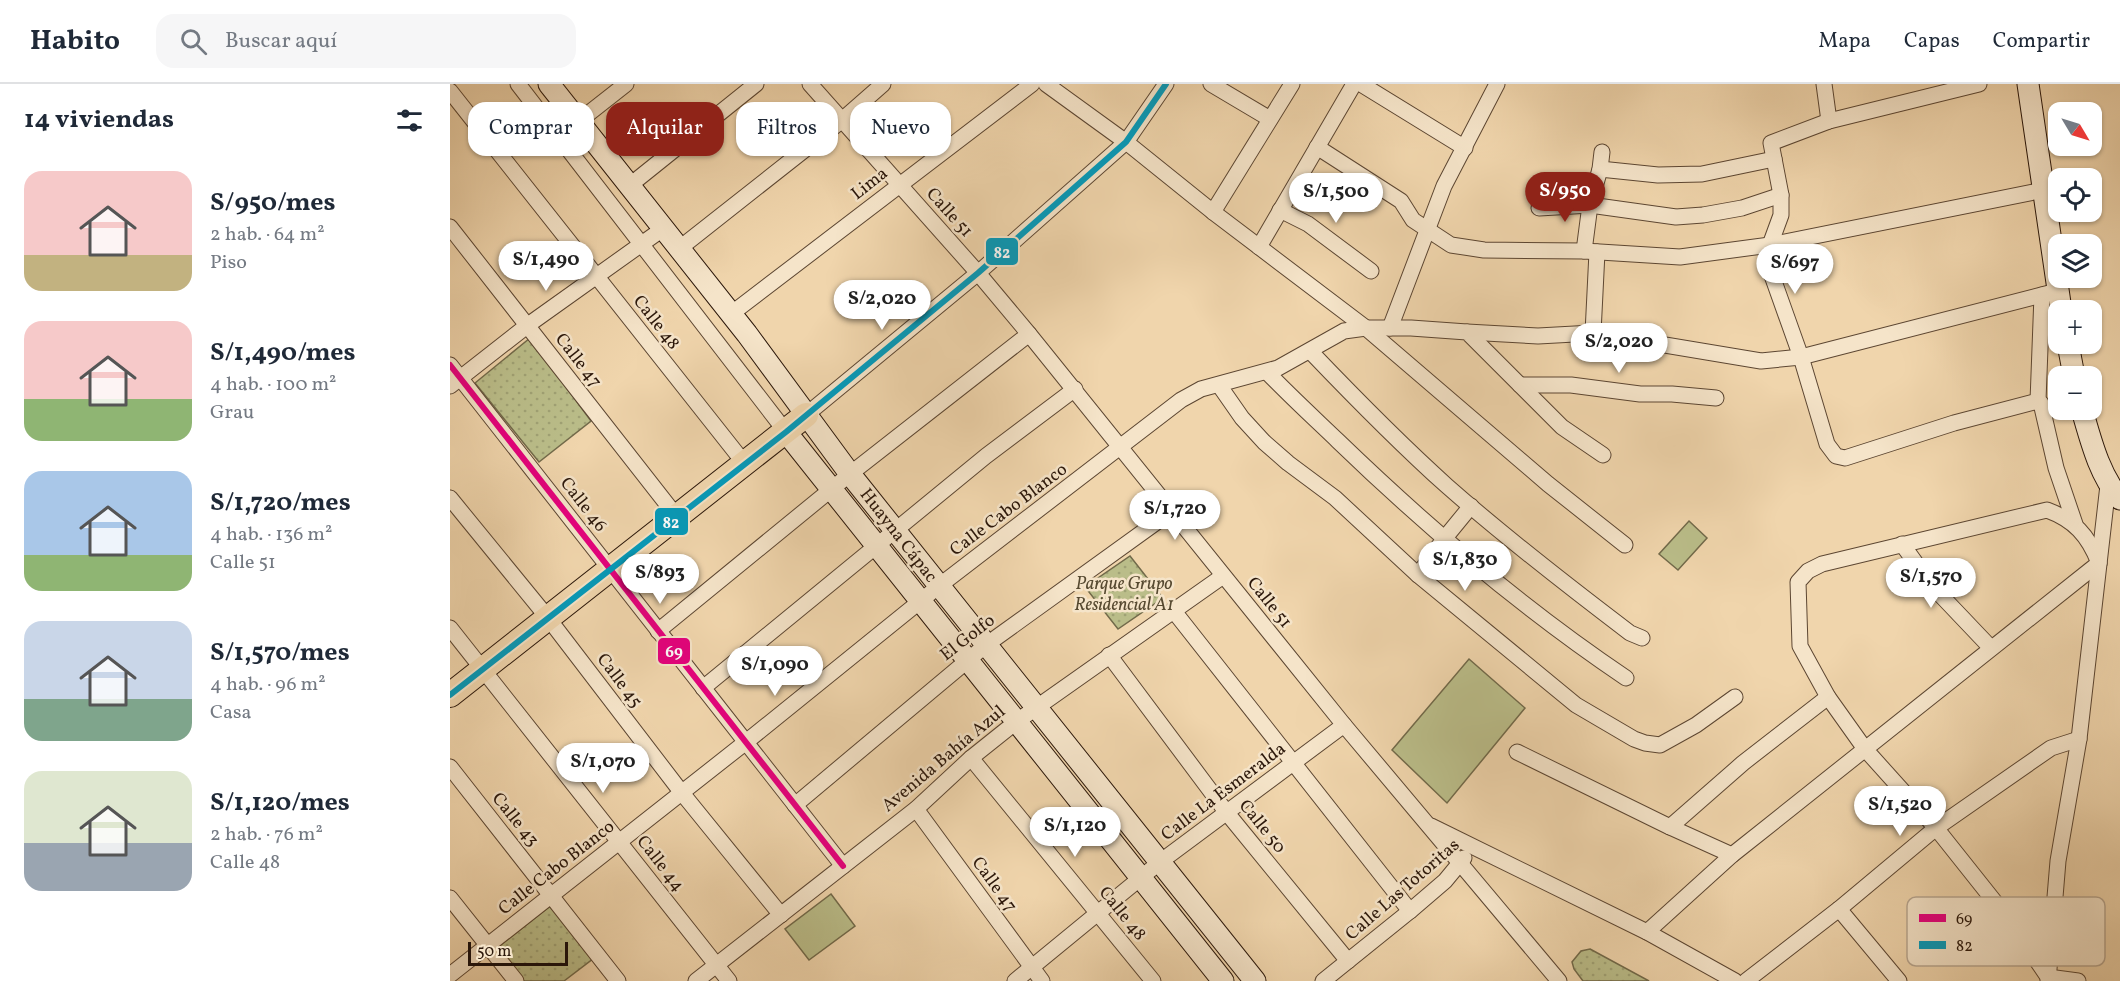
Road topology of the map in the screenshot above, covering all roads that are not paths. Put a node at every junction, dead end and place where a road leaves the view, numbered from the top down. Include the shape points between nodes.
1 (518, 84) edge
2 (549, 84) edge
3 (626, 84) edge
4 (756, 84) edge
5 (810, 84) edge
6 (883, 84) edge
7 (1032, 84) edge
8 (1166, 84) edge
9 (1211, 84) edge
10 (1292, 84) edge
11 (1354, 84) edge
12 (1361, 84) edge
13 (1497, 84) edge
14 (1824, 84) edge
15 (1979, 84) edge
16 (2028, 84) edge
17 (1054, 87) edge
18 (450, 91) edge
19 (564, 102) edge
20 (594, 109) edge
21 (1270, 119) junction
22 (841, 121) junction
23 (1828, 122) junction
24 (594, 140) edge
25 (1126, 142) junction
26 (1317, 147) junction
27 (1465, 148) junction
28 (1602, 152) dead end
29 (1774, 159) junction
30 (1600, 169) junction
31 (899, 184) junction
32 (629, 186) junction
33 (2044, 190) junction
34 (1781, 195) junction
35 (1590, 205) junction
36 (1539, 208) dead end
37 (1280, 210) junction
38 (1213, 212) junction
39 (450, 227) edge
40 (664, 228) junction
41 (1428, 230) junction
42 (641, 244) junction
43 (1770, 245) junction
44 (1259, 246) junction
45 (680, 248) junction
46 (1591, 251) junction
47 (1371, 271) dead end
48 (978, 273) junction
49 (597, 277) junction
50 (2053, 299) edge
51 (731, 314) junction
52 (528, 325) junction
53 (1366, 328) junction
54 (1390, 328) junction
55 (1467, 332) junction
56 (1593, 333) junction
57 (1029, 334) junction
58 (1310, 351) junction
59 (1801, 357) junction
60 (450, 365) edge
61 (1267, 372) junction
62 (455, 382) edge
63 (1219, 385) junction
64 (1520, 385) junction
65 (1075, 389) junction
66 (1716, 398) dead end
67 (2037, 401) junction
68 (806, 415) junction
69 (2085, 420) edge
70 (786, 432) junction
71 (1121, 447) junction
72 (1603, 455) dead end
73 (745, 464) junction
74 (850, 474) junction
75 (832, 490) junction
76 (2114, 492) edge
77 (450, 498) edge
78 (1471, 506) junction
79 (1172, 511) junction
80 (677, 517) junction
81 (2075, 524) junction
82 (894, 530) junction
83 (1444, 539) junction
84 (1902, 544) junction
85 (876, 545) junction
86 (1625, 545) dead end
87 (2099, 562) junction
88 (610, 569) junction
89 (1418, 575) junction
90 (1223, 576) junction
91 (939, 586) junction
92 (921, 600) junction
93 (1173, 610) junction
94 (548, 618) junction
95 (450, 628) edge
96 (658, 631) junction
97 (1642, 638) dead end
98 (986, 645) junction
99 (1991, 648) junction
100 (1109, 656) junction
101 (968, 660) junction
102 (483, 669) junction
103 (1626, 678) dead end
104 (703, 688) junction
105 (450, 695) edge
106 (1735, 697) dead end
107 (1828, 697) junction
108 (1036, 706) junction
109 (1016, 722) junction
110 (1344, 725) junction
111 (2079, 739) junction
112 (746, 742) junction
113 (1865, 749) junction
114 (1517, 752) dead end
115 (970, 758) junction
116 (1293, 763) junction
117 (450, 767) edge
118 (682, 793) junction
119 (795, 805) junction
120 (916, 809) junction
121 (1227, 813) junction
122 (1426, 824) junction
123 (1670, 827) junction
124 (1936, 828) junction
125 (620, 842) junction
126 (1480, 850) junction
127 (1732, 855) junction
128 (1160, 862) junction
129 (1458, 863) junction
130 (843, 866) junction
131 (1140, 878) junction
132 (552, 895) junction
133 (1991, 897) edge
134 (2055, 897) edge
135 (450, 898) edge
136 (1839, 909) junction
137 (1410, 911) junction
138 (1098, 912) junction
139 (781, 915) junction
140 (1647, 932) junction
141 (488, 945) junction
142 (1348, 961) junction
143 (717, 965) junction
144 (2039, 966) edge
145 (1032, 968) junction
146 (450, 975) edge
147 (2048, 979) edge
148 (516, 981) edge
149 (618, 981) edge
150 (696, 981) edge
151 (729, 981) edge
152 (1015, 981) edge
153 (1042, 981) edge
154 (1153, 981) edge
155 (1223, 981) edge
156 (1255, 981) edge
157 (1323, 981) edge
158 (1559, 981) edge
159 (1735, 981) edge
160 (1746, 981) edge
161 (1899, 981) edge
162 (2078, 981) edge

1 - 42 street, Huayna Cápac
2 - 19 main road, Huayna Cápac
3 - 20 street
4 - 32 street
5 - 22 street, Calle 51
6 - 22 street
7 - 31 street, Lima
8 - 25 street
9 - 21 street
10 - 21 street
11 - 26 street
12 - 27 street
13 - 27 street
14 - 23 street
15 - 23 street
16 - 33 main road
17 - 25 street
18 - 49 street, Calle 48
21 - 38 street
22 - 31 street, Calle 51
22 - 45 street
23 - 29 street via 1771,142
24 - 32 main road, Huayna Cápac
25 - 38 street
25 - 48 street
26 - 37 street
26 - 41 street via 1401,201 1413,220
27 - 41 street via 1444,186
28 - 30 street
29 - 30 street via 1702,174 1658,175
29 - 34 street
30 - 35 street
31 - 48 street, Calle 51
31 - 51 street, Lima
32 - 40 main road, Huayna Cápac
33 - 43 street
33 - 50 main road
34 - 35 street via 1742,208 1676,217
34 - 43 street via 1781,215
35 - 36 street
35 - 46 street
37 - 44 street
37 - 47 street via 1308,224
38 - 44 street
39 - 52 street, Calle 47
40 - 42 street
40 - 45 main road, Huayna Cápac
41 - 46 street via 1451,245 1484,250
41 - 54 street
42 - 49 street
42 - 70 street, Huayna Cápac
43 - 46 street via 1680,257
43 - 59 street via 1770,270
44 - 53 street
45 - 51 main road, Huayna Cápac
46 - 56 street
48 - 57 street, Calle 51
48 - 68 street
49 - 52 street
49 - 73 street, Calle 48
50 - 59 street, Calle Cabo Blanco
50 - 67 street
51 - 68 main road, Huayna Cápac
52 - 62 street
52 - 80 street, Calle 47
53 - 54 street, Calle Cabo Blanco
53 - 58 street, Calle Cabo Blanco via 1344,331
53 - 86 street
54 - 55 street, Calle Cabo Blanco
55 - 56 street, Calle Cabo Blanco via 1538,336
55 - 64 street
56 - 59 street, Calle Cabo Blanco via 1761,361
57 - 65 street, Calle 51
57 - 74 street
58 - 61 street, Calle Cabo Blanco
58 - 78 street
59 - 67 street via 1827,444 1840,458
60 - 62 street, Calle 46
61 - 63 street, Calle Cabo Blanco
61 - 83 street
62 - 88 street, Calle 46
63 - 71 street, Calle Cabo Blanco via 1181,400
63 - 89 street via 1264,442 1335,498
64 - 66 street via 1571,385
64 - 72 street via 1562,427
65 - 71 street, Calle 51
65 - 82 street
67 - 81 street via 2041,403 2056,468
68 - 70 main road
68 - 74 main road, Huayna Cápac
69 - 76 main road
70 - 73 main road
70 - 75 main road, Huayna Cápac
71 - 79 street, Calle 51
71 - 91 street, Calle Cabo Blanco
73 - 80 main road
74 - 75 street
74 - 82 main road, Huayna Cápac
75 - 85 main road, Huayna Cápac
75 - 96 street
76 - 87 street
77 - 94 street, Calle 45
78 - 83 street
78 - 97 street via 1549,571
79 - 90 street, Calle 51
79 - 98 street, El Golfo
80 - 88 main road
81 - 84 street via 2047,510
81 - 87 street
82 - 85 street
82 - 91 main road, Huayna Cápac
83 - 89 street
83 - 103 street via 1527,609
84 - 99 street via 1933,587
84 - 107 street via 1822,564 1798,582 1800,646
85 - 92 main road, Huayna Cápac
85 - 104 street
87 - 99 street
87 - 111 street
88 - 94 main road
88 - 96 street, Calle 46
89 - 106 street via 1575,705 1634,740 1660,745
90 - 93 street, Avenida Bahía Azul
90 - 110 street, Calle 51
91 - 92 street, Calle Cabo Blanco
91 - 98 main road, Huayna Cápac
92 - 101 main road, Huayna Cápac
92 - 112 street, Calle Cabo Blanco
93 - 100 street, Avenida Bahía Azul
93 - 116 street
94 - 102 main road
94 - 118 street, Calle 45
95 - 102 street, Calle 44
96 - 104 street, Calle 46
98 - 101 street, El Golfo
98 - 108 main road, Huayna Cápac
99 - 113 street
100 - 108 street, Avenida Bahía Azul
100 - 121 street, Calle 50
101 - 109 main road, Huayna Cápac
101 - 119 street, El Golfo
102 - 105 main road
102 - 125 street, Calle 44
104 - 112 street, Calle 46
107 - 113 street
107 - 123 street via 1743,763
108 - 109 street, Avenida Bahía Azul
108 - 128 main road, Huayna Cápac
109 - 115 street, Avenida Bahía Azul
109 - 131 main road, Huayna Cápac
110 - 116 street, Calle La Esmeralda
110 - 122 street, Calle 51
111 - 124 street via 2051,748
111 - 134 street
112 - 118 street, Calle Cabo Blanco
112 - 119 street, Calle 46
113 - 124 street
113 - 127 street
114 - 123 street
115 - 120 street, Avenida Bahía Azul
115 - 138 street, Calle 48
116 - 121 street, Calle La Esmeralda
116 - 137 street
117 - 132 street, Calle 43
118 - 125 street, Calle Cabo Blanco
118 - 139 street, Calle 45
119 - 130 street, Calle 46
120 - 130 street, Avenida Bahía Azul
120 - 145 street, Calle 47
121 - 128 street, Calle La Esmeralda
121 - 142 street, Calle 50
122 - 126 street
122 - 129 street, Calle 51
123 - 127 street
124 - 133 street
124 - 136 street
125 - 132 street, Calle Cabo Blanco
125 - 143 street, Calle 44
126 - 129 street, Calle Las Totoritas via 1467,854
126 - 140 street
127 - 140 street
128 - 131 street, Calle La Esmeralda
128 - 156 main road, Huayna Cápac
129 - 137 street, Calle Las Totoritas via 1445,881
129 - 158 street, Calle 51
130 - 139 street, Avenida Bahía Azul
131 - 138 street, Calle La Esmeralda
131 - 155 main road, Huayna Cápac
132 - 141 street, Calle Cabo Blanco
132 - 149 street, Calle 43
135 - 141 street
136 - 160 street
136 - 161 street
137 - 142 street, Calle Las Totoritas
138 - 145 street, Calle La Esmeralda
138 - 154 street, Calle 48
139 - 143 street, Avenida Bahía Azul
140 - 159 street
141 - 146 street, Calle Cabo Blanco
141 - 148 street
142 - 157 street, Calle Las Totoritas
143 - 150 street, Avenida Bahía Azul
143 - 151 street, Calle 44
144 - 147 street
145 - 152 street, Calle La Esmeralda
145 - 153 street, Calle 47
147 - 162 street

